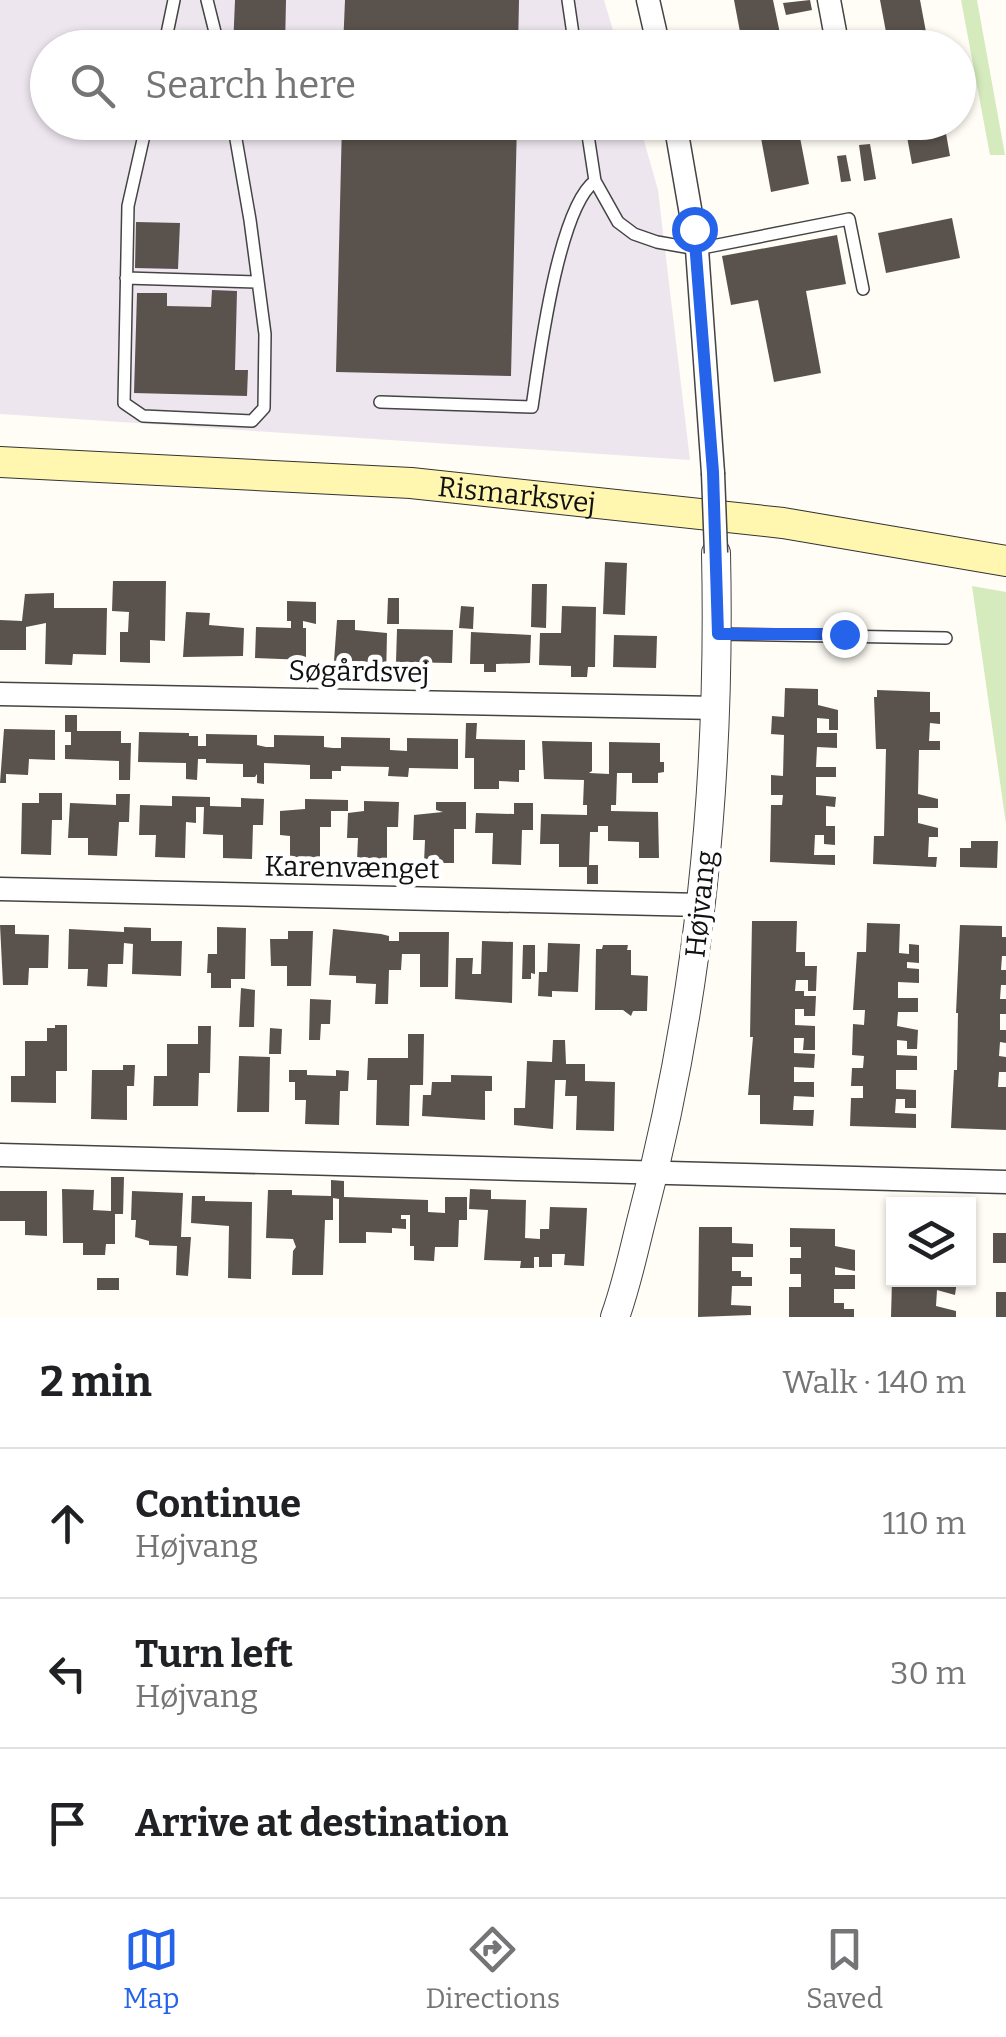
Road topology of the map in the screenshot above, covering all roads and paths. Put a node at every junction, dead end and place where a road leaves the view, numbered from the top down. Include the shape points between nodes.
1 (174, 0) edge
2 (207, 0) edge
3 (568, 0) edge
4 (648, 0) edge
5 (829, 0) edge
6 (168, 30) edge
7 (214, 30) edge
8 (572, 30) edge
9 (655, 30) edge
10 (835, 30) edge
11 (143, 140) edge
12 (235, 140) edge
13 (589, 140) edge
14 (679, 140) edge
15 (595, 182) junction
16 (696, 249) junction
17 (126, 278) junction
18 (258, 282) junction
19 (862, 289) dead end
20 (380, 402) dead end
21 (7, 464) edge
22 (716, 553) joint
23 (1006, 562) edge
24 (718, 634) junction
25 (946, 638) dead end
26 (0, 694) edge
27 (716, 708) junction
28 (0, 889) edge
29 (702, 905) junction
30 (0, 1155) edge
31 (654, 1171) junction
32 (1006, 1182) edge
33 (615, 1317) edge

1 - 6 lane
2 - 7 lane
3 - 8 lane
4 - 9 street
5 - 10 street
11 - 17 lane via 128,206
12 - 18 lane
13 - 15 lane
14 - 16 street, Højvang
15 - 16 lane via 618,222 634,234
15 - 20 lane via 579,199 562,253 532,407
16 - 19 lane via 849,219
16 - 22 street, Højvang, bridge
17 - 18 lane
17 - 18 lane via 124,402 143,416 252,421 264,408
21 - 23 main road, Rismarksvej via 412,483 783,523
22 - 24 street, Højvang
24 - 25 lane
24 - 27 street, Højvang
26 - 27 street, Søgårdsvej
27 - 29 street, Højvang
28 - 29 street, Karenvænget
29 - 31 street, Højvang
30 - 31 street
31 - 32 street
31 - 33 street, Højvang

